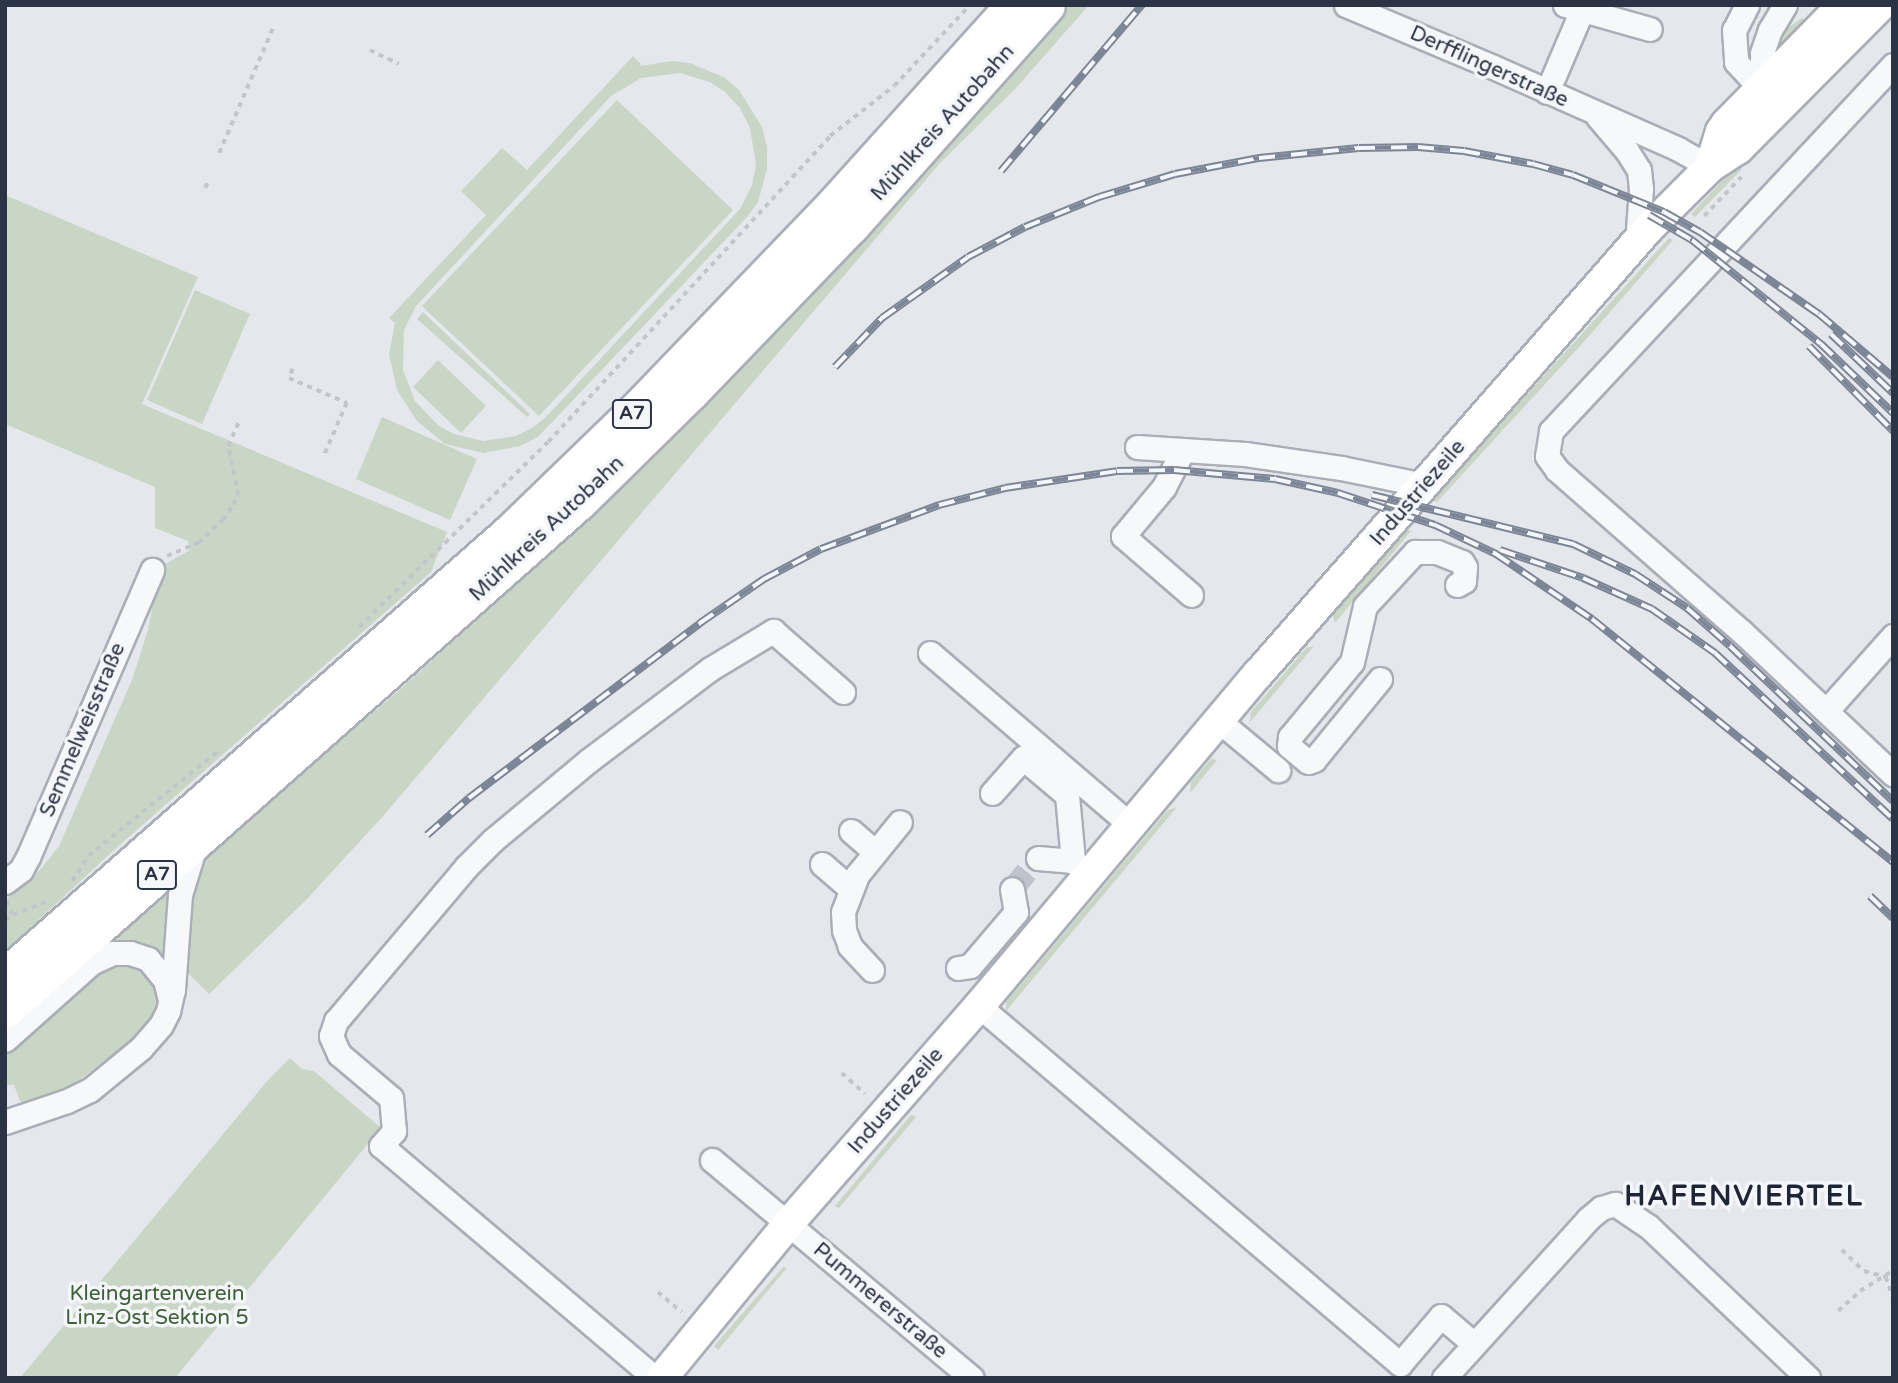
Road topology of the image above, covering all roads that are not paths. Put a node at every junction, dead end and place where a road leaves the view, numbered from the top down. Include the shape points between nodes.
1 (1013, 5) edge
2 (1047, 5) edge
3 (1346, 5) edge
4 (1747, 5) edge
5 (1785, 5) edge
6 (1881, 5) edge
7 (1573, 8) edge
8 (1836, 16) edge
9 (1650, 29) dead end
10 (1893, 65) edge
11 (1761, 89) junction
12 (1547, 92) junction
13 (1594, 112) junction
14 (1710, 167) junction
15 (1637, 242) junction
16 (1137, 447) dead end
17 (1183, 450) junction
18 (1424, 485) junction
19 (152, 570) road end
20 (1457, 585) dead end
21 (1191, 595) dead end
22 (1893, 636) edge
23 (930, 653) dead end
24 (1380, 679) dead end
25 (843, 692) dead end
26 (1827, 710) junction
27 (1219, 721) junction
28 (1278, 770) dead end
29 (1893, 774) edge
30 (992, 793) dead end
31 (900, 822) dead end
32 (1132, 825) junction
33 (850, 831) dead end
34 (197, 839) junction
35 (875, 852) junction
36 (1038, 858) dead end
37 (822, 864) dead end
38 (1081, 868) junction
39 (5, 882) edge
40 (851, 889) junction
41 (1012, 889) tunnel mouth
42 (990, 937) junction
43 (1017, 960) junction
44 (958, 968) dead end
45 (872, 970) dead end
46 (5, 976) edge
47 (170, 1000) junction
48 (979, 1006) junction
49 (5, 1010) edge
50 (5, 1040) edge
51 (5, 1122) edge
52 (712, 1160) dead end
53 (788, 1224) junction
54 (1474, 1345) junction
55 (655, 1378) edge
56 (662, 1378) edge
57 (972, 1378) edge
58 (1444, 1378) edge
59 (1808, 1378) edge

1 - 46 highway, Mühlkreis Autobahn / A7 via 835,204 634,412 510,531
2 - 34 highway, Mühlkreis Autobahn / A7 via 851,226 591,490
3 - 12 street, Derfflingerstraße
4 - 11 street via 1734,30 1735,52 1742,70
5 - 11 street via 1762,53
6 - 8 main road, Industriezeile
7 - 9 street
7 - 12 street
8 - 11 main road, Industriezeile
8 - 14 main road, Industriezeile via 1738,149
10 - 26 street via 1551,431 1546,456
11 - 14 main road, Industriezeile via 1721,132
12 - 13 street, Derfflingerstraße
13 - 14 street, Derfflingerstraße
13 - 15 street, Derfflingerstraße via 1639,170
14 - 15 main road, Industriezeile
15 - 18 main road, Industriezeile
16 - 17 street
17 - 18 street via 1245,454
17 - 21 street via 1173,492 1123,536
18 - 27 main road, Industriezeile
19 - 39 street, Semmelweisstraße via 28,857 21,870
20 - 24 street via 1464,581 1462,562 1437,552 1415,552 1365,606 1352,662 1290,737 1289,747 1308,762 1314,760
22 - 26 street
23 - 32 street
25 - 55 street via 773,631 710,669 493,840 335,1021 331,1036 339,1054 391,1098 394,1131 382,1146
26 - 29 street
27 - 28 street
27 - 32 main road, Industriezeile
30 - 38 street via 1023,758 1067,795
31 - 35 street
32 - 38 main road, Industriezeile
33 - 35 street
34 - 47 street via 183,878
34 - 49 highway, Mühlkreis Autobahn / A7
35 - 40 street
36 - 38 street
37 - 40 street
38 - 43 main road, Industriezeile
40 - 45 street via 843,912 844,930 850,946
41 - 42 street via 1016,912
42 - 43 street
42 - 44 street via 971,966
43 - 48 main road, Industriezeile
47 - 50 street via 165,980 148,959 112,953 91,962
47 - 51 street via 161,1024 105,1080 68,1101
48 - 53 main road, Industriezeile
48 - 54 street via 1400,1364 1441,1316
52 - 53 street, Pummererstraße
53 - 56 main road, Industriezeile
53 - 57 street, Pummererstraße
54 - 58 street
54 - 59 street via 1587,1219 1615,1204 1647,1226

